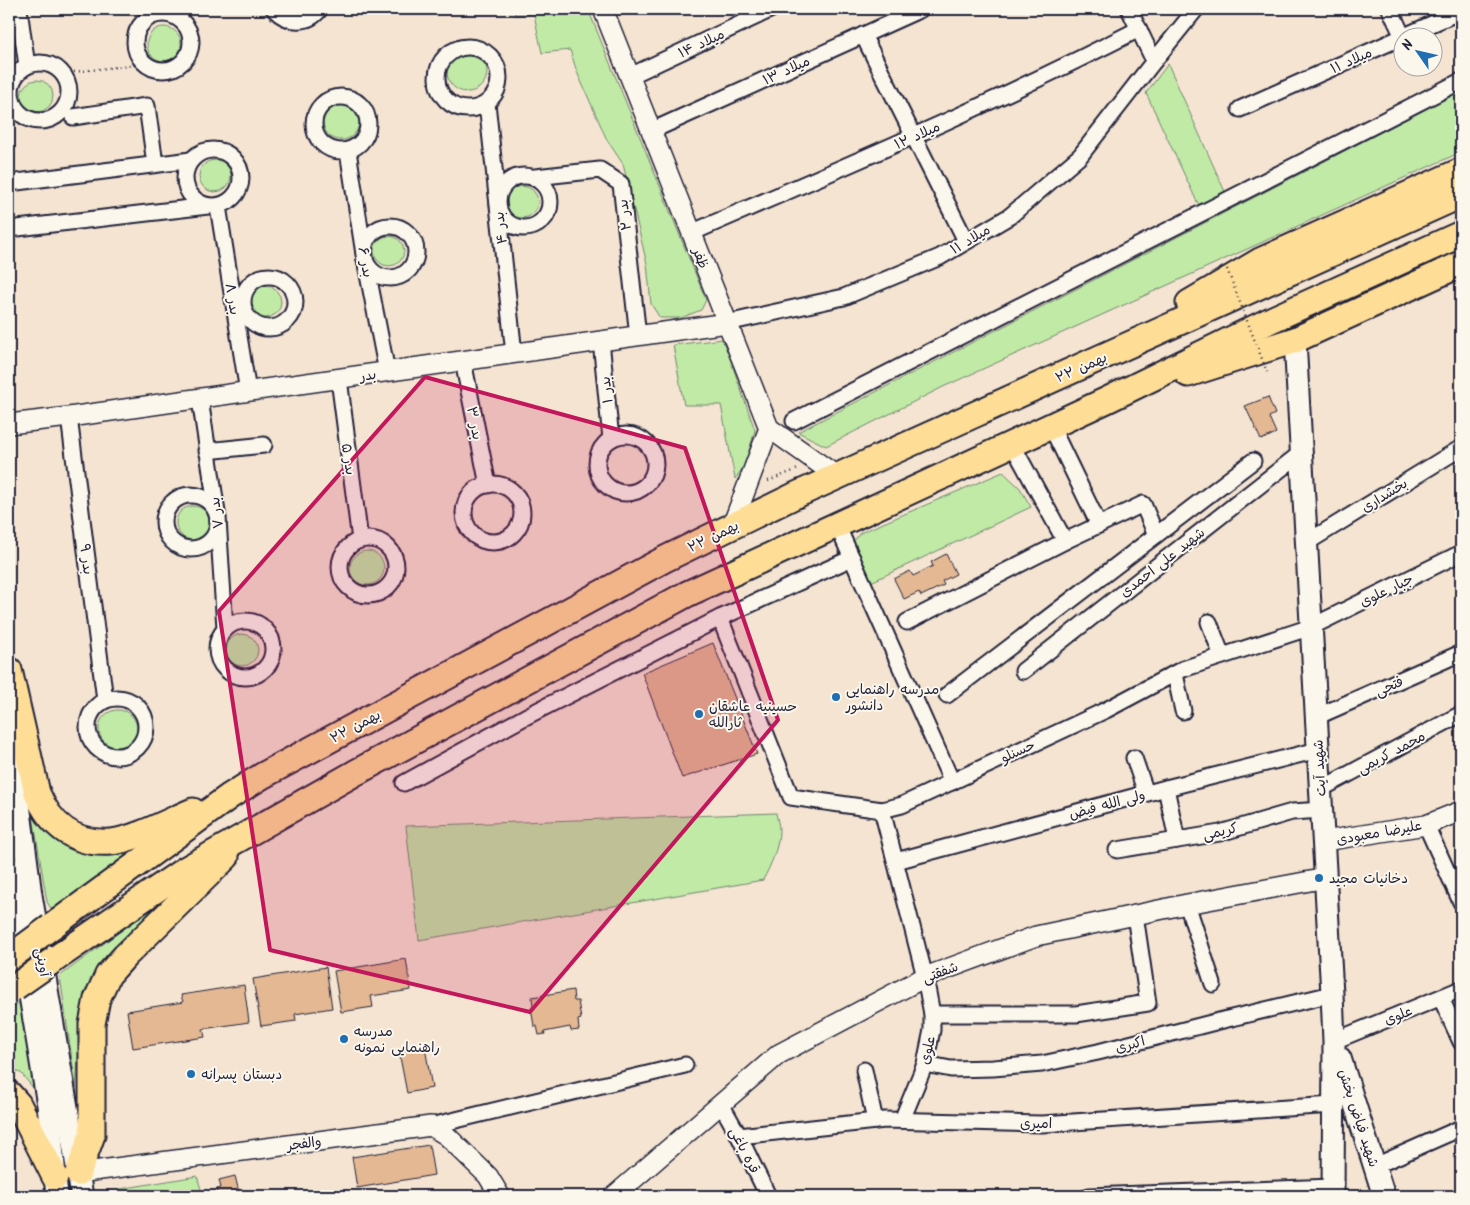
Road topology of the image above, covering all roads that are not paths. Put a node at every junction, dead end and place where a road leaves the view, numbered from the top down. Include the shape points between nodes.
1 (19, 9) edge
2 (274, 9) edge
3 (320, 9) edge
4 (603, 9) edge
5 (772, 9) edge
6 (1129, 9) edge
7 (1208, 9) edge
8 (1390, 9) edge
9 (914, 10) edge
10 (164, 11) edge
11 (1461, 11) edge
12 (1192, 13) edge
13 (1399, 28) edge
14 (1423, 28) edge
15 (1139, 29) junction
16 (863, 35) junction
17 (1392, 42) edge
18 (1154, 61) junction
19 (26, 66) junction
20 (630, 76) junction
21 (1461, 81) edge
22 (487, 103) junction
23 (1240, 109) dead end
24 (73, 117) dead end
25 (651, 131) junction
26 (914, 136) junction
27 (348, 151) dead end
28 (191, 160) junction
29 (155, 164) junction
30 (1461, 171) edge
31 (535, 178) junction
32 (9, 183) edge
33 (1461, 195) edge
34 (213, 206) junction
35 (498, 206) junction
36 (9, 229) edge
37 (691, 233) junction
38 (1461, 234) edge
39 (966, 241) junction
40 (1461, 264) edge
41 (727, 323) junction
42 (638, 336) junction
43 (1295, 340) junction
44 (601, 341) junction
45 (514, 354) junction
46 (463, 361) junction
47 (1082, 366) junction
48 (387, 372) junction
49 (339, 379) junction
50 (248, 392) junction
51 (200, 399) junction
52 (1107, 400) junction
53 (69, 417) junction
54 (794, 421) dead end
55 (9, 424) edge
56 (1051, 426) junction
57 (769, 428) junction
58 (611, 439) dead end
59 (1012, 444) junction
60 (264, 445) dead end
61 (1461, 448) edge
62 (207, 451) junction
63 (1301, 453) junction
64 (1253, 461) dead end
65 (838, 476) junction
66 (488, 484) dead end
67 (1099, 525) junction
68 (732, 526) junction
69 (838, 526) junction
70 (1156, 535) junction
71 (360, 540) dead end
72 (1065, 541) junction
73 (1306, 543) junction
74 (1461, 554) edge
75 (852, 558) junction
76 (720, 618) junction
77 (907, 622) dead end
78 (1209, 622) dead end
79 (1311, 627) junction
80 (225, 628) dead end
81 (1461, 653) edge
82 (1222, 656) junction
83 (9, 670) edge
84 (1023, 671) dead end
85 (1175, 674) junction
86 (947, 695) dead end
87 (105, 700) dead end
88 (1183, 711) dead end
89 (1461, 714) edge
90 (1316, 718) junction
91 (9, 728) edge
92 (1318, 750) junction
93 (1134, 758) dead end
94 (952, 782) junction
95 (404, 783) dead end
96 (1166, 788) junction
97 (1321, 789) junction
98 (1146, 793) junction
99 (230, 796) junction
100 (882, 810) junction
101 (1322, 810) junction
102 (1461, 811) edge
103 (1426, 825) junction
104 (251, 831) junction
105 (1177, 840) junction
106 (1324, 841) junction
107 (1116, 850) dead end
108 (896, 861) junction
109 (9, 868) edge
110 (1326, 878) junction
111 (1461, 902) edge
112 (1188, 904) junction
113 (1134, 915) junction
114 (9, 958) edge
115 (925, 977) junction
116 (1213, 984) dead end
117 (12, 989) edge
118 (1461, 989) edge
119 (1332, 994) junction
120 (1441, 998) junction
121 (932, 1014) junction
122 (1334, 1041) junction
123 (1461, 1042) edge
124 (925, 1064) junction
125 (685, 1065) dead end
126 (864, 1070) dead end
127 (9, 1094) edge
128 (721, 1104) junction
129 (1334, 1105) junction
130 (902, 1120) junction
131 (875, 1121) junction
132 (432, 1126) junction
133 (1461, 1128) edge
134 (738, 1136) junction
135 (1375, 1166) junction
136 (68, 1186) edge
137 (1333, 1192) edge
138 (500, 1196) edge
139 (614, 1196) edge
140 (768, 1196) edge
141 (1089, 1196) edge
142 (1384, 1196) edge

1 - 19 street
2 - 3 street via 282,16 300,21
4 - 20 street, ظفر
5 - 20 street, میلاد ۱۴
6 - 15 street
7 - 12 street
8 - 13 street
9 - 16 street, میلاد ۱۳
10 - 10 street via 188,28 192,45 190,54 178,67 161,71 144,64 135,47 139,28 146,20
11 - 14 street, میلاد ۱۱
12 - 18 street
15 - 18 street
15 - 26 street, میلاد ۱۲
16 - 25 street, میلاد ۱۳
16 - 26 street
17 - 23 street, میلاد ۱۱
18 - 39 street, میلاد ۱۱ via 1080,156 1010,216
19 - 19 street via 46,63 64,73 70,92 63,111 56,117 47,121 29,119 15,107 11,89 18,72
20 - 25 street, ظفر
21 - 54 street
22 - 22 street via 499,86 498,66 484,50 465,46 454,49 446,55 437,74 442,94 457,107 478,108
22 - 35 street, بدر ۴
24 - 29 street via 147,106
25 - 37 street, ظفر
26 - 37 street, میلاد ۱۲
26 - 39 street
27 - 48 street, بدر ۶
28 - 29 street
28 - 34 street via 186,168 187,188 199,202
28 - 34 street via 206,150 215,149 232,156 241,171 235,196
29 - 32 street
30 - 47 highway via 1260,261
31 - 35 street via 527,175 510,179 499,192
31 - 35 street via 550,198 547,215 542,222 526,228 517,227 502,218
31 - 42 street, بدر ۲ via 600,170 620,184
33 - 47 highway, ۲۲ بهمن
34 - 36 street
34 - 50 street, بدر ۸ via 238,301
35 - 45 street, بدر ۴
37 - 41 street, ظفر
38 - 52 highway via 1273,319
39 - 41 street, میلاد ۱۱ via 940,257 844,297
40 - 43 highway
41 - 42 street, بدر
41 - 57 street, ظفر
42 - 44 street, بدر
43 - 52 highway
43 - 63 main road, شهید آیت
44 - 45 street, بدر
44 - 58 street, بدر ۱
45 - 46 street, بدر
46 - 48 street, بدر
46 - 66 street, بدر ۳
47 - 65 highway, ۲۲ بهمن
48 - 49 street, بدر
49 - 50 street, بدر
49 - 71 street, بدر ۵
50 - 51 street, بدر
51 - 53 street, بدر
51 - 62 street, بدر ۷
52 - 56 highway
53 - 55 street, بدر
53 - 87 street, بدر ۹
56 - 59 highway
56 - 67 street
57 - 65 street
57 - 68 street
59 - 69 highway
59 - 72 street
60 - 62 street
61 - 73 street, بخشداری
62 - 80 street, بدر ۷ via 218,519
63 - 73 main road, شهید آیت
63 - 84 street, شهید علی احمدی
64 - 70 street
65 - 68 highway, ۲۲ بهمن
67 - 70 street via 1143,504
67 - 72 street
68 - 99 highway, ۲۲ بهمن via 665,559
69 - 75 street
69 - 104 highway via 687,594
70 - 86 street
72 - 77 street
73 - 79 main road, شهید آیت
74 - 79 street, جبار علوی
75 - 76 street
75 - 94 street
76 - 95 street
76 - 100 street via 791,797
78 - 82 street
79 - 82 street, حسنلو
79 - 90 main road, شهید آیت
81 - 90 street, فتحی
82 - 85 street, حسنلو
83 - 99 highway via 37,793 54,822 72,834 91,841 112,842
85 - 88 street
85 - 94 street, حسنلو
89 - 97 street, محمد کریمی
90 - 92 main road, شهید آیت
91 - 136 main road, آوینی
92 - 96 street, ولی الله فیض
92 - 97 main road, شهید آیت
93 - 98 street
94 - 100 street, حسنلو via 902,805
96 - 98 street, ولی الله فیض
96 - 105 street
97 - 101 main road, شهید آیت
98 - 108 street, ولی الله فیض
99 - 114 highway, ۲۲ بهمن, bridge
100 - 108 street
101 - 105 street, کریمی via 1292,812 1220,833
101 - 106 main road, شهید آیت
102 - 103 street, علیرضا معبودی
103 - 106 street, علیرضا معبودی
103 - 111 street
104 - 117 highway, bridge via 186,869
104 - 136 highway via 108,976 97,999 92,1024 92,1136
105 - 107 street, کریمی
106 - 110 main road, شهید آیت
108 - 115 street
109 - 136 main road, آوینی via 48,1105
110 - 112 street, شفقتی
110 - 119 main road, شهید آیت
112 - 113 street, شفقتی
112 - 116 street
113 - 115 street, شفقتی via 1036,936
113 - 121 street via 1148,1003 1076,1014
115 - 121 street, علوی
115 - 128 street, شفقتی via 779,1054
118 - 120 street, علوی
119 - 122 main road, شهید آیت
119 - 124 street, اکبری via 1042,1064 951,1069
120 - 122 street, علوی
120 - 123 street
121 - 124 street, علوی
122 - 129 main road, شهید آیت
122 - 135 main road, شهید فیاض بخش
124 - 130 street, علوی
125 - 132 street
126 - 131 street
127 - 136 highway
128 - 134 street, قره باغی
128 - 139 street, شفقتی
129 - 130 street, امیری via 1042,1124
129 - 137 main road, شهید آیت
130 - 131 street, امیری
131 - 134 street, امیری
132 - 136 street, والفجر
132 - 138 street via 446,1135 488,1176
133 - 135 street
134 - 140 street, قره باغی
135 - 142 main road, شهید فیاض بخش
137 - 141 street

